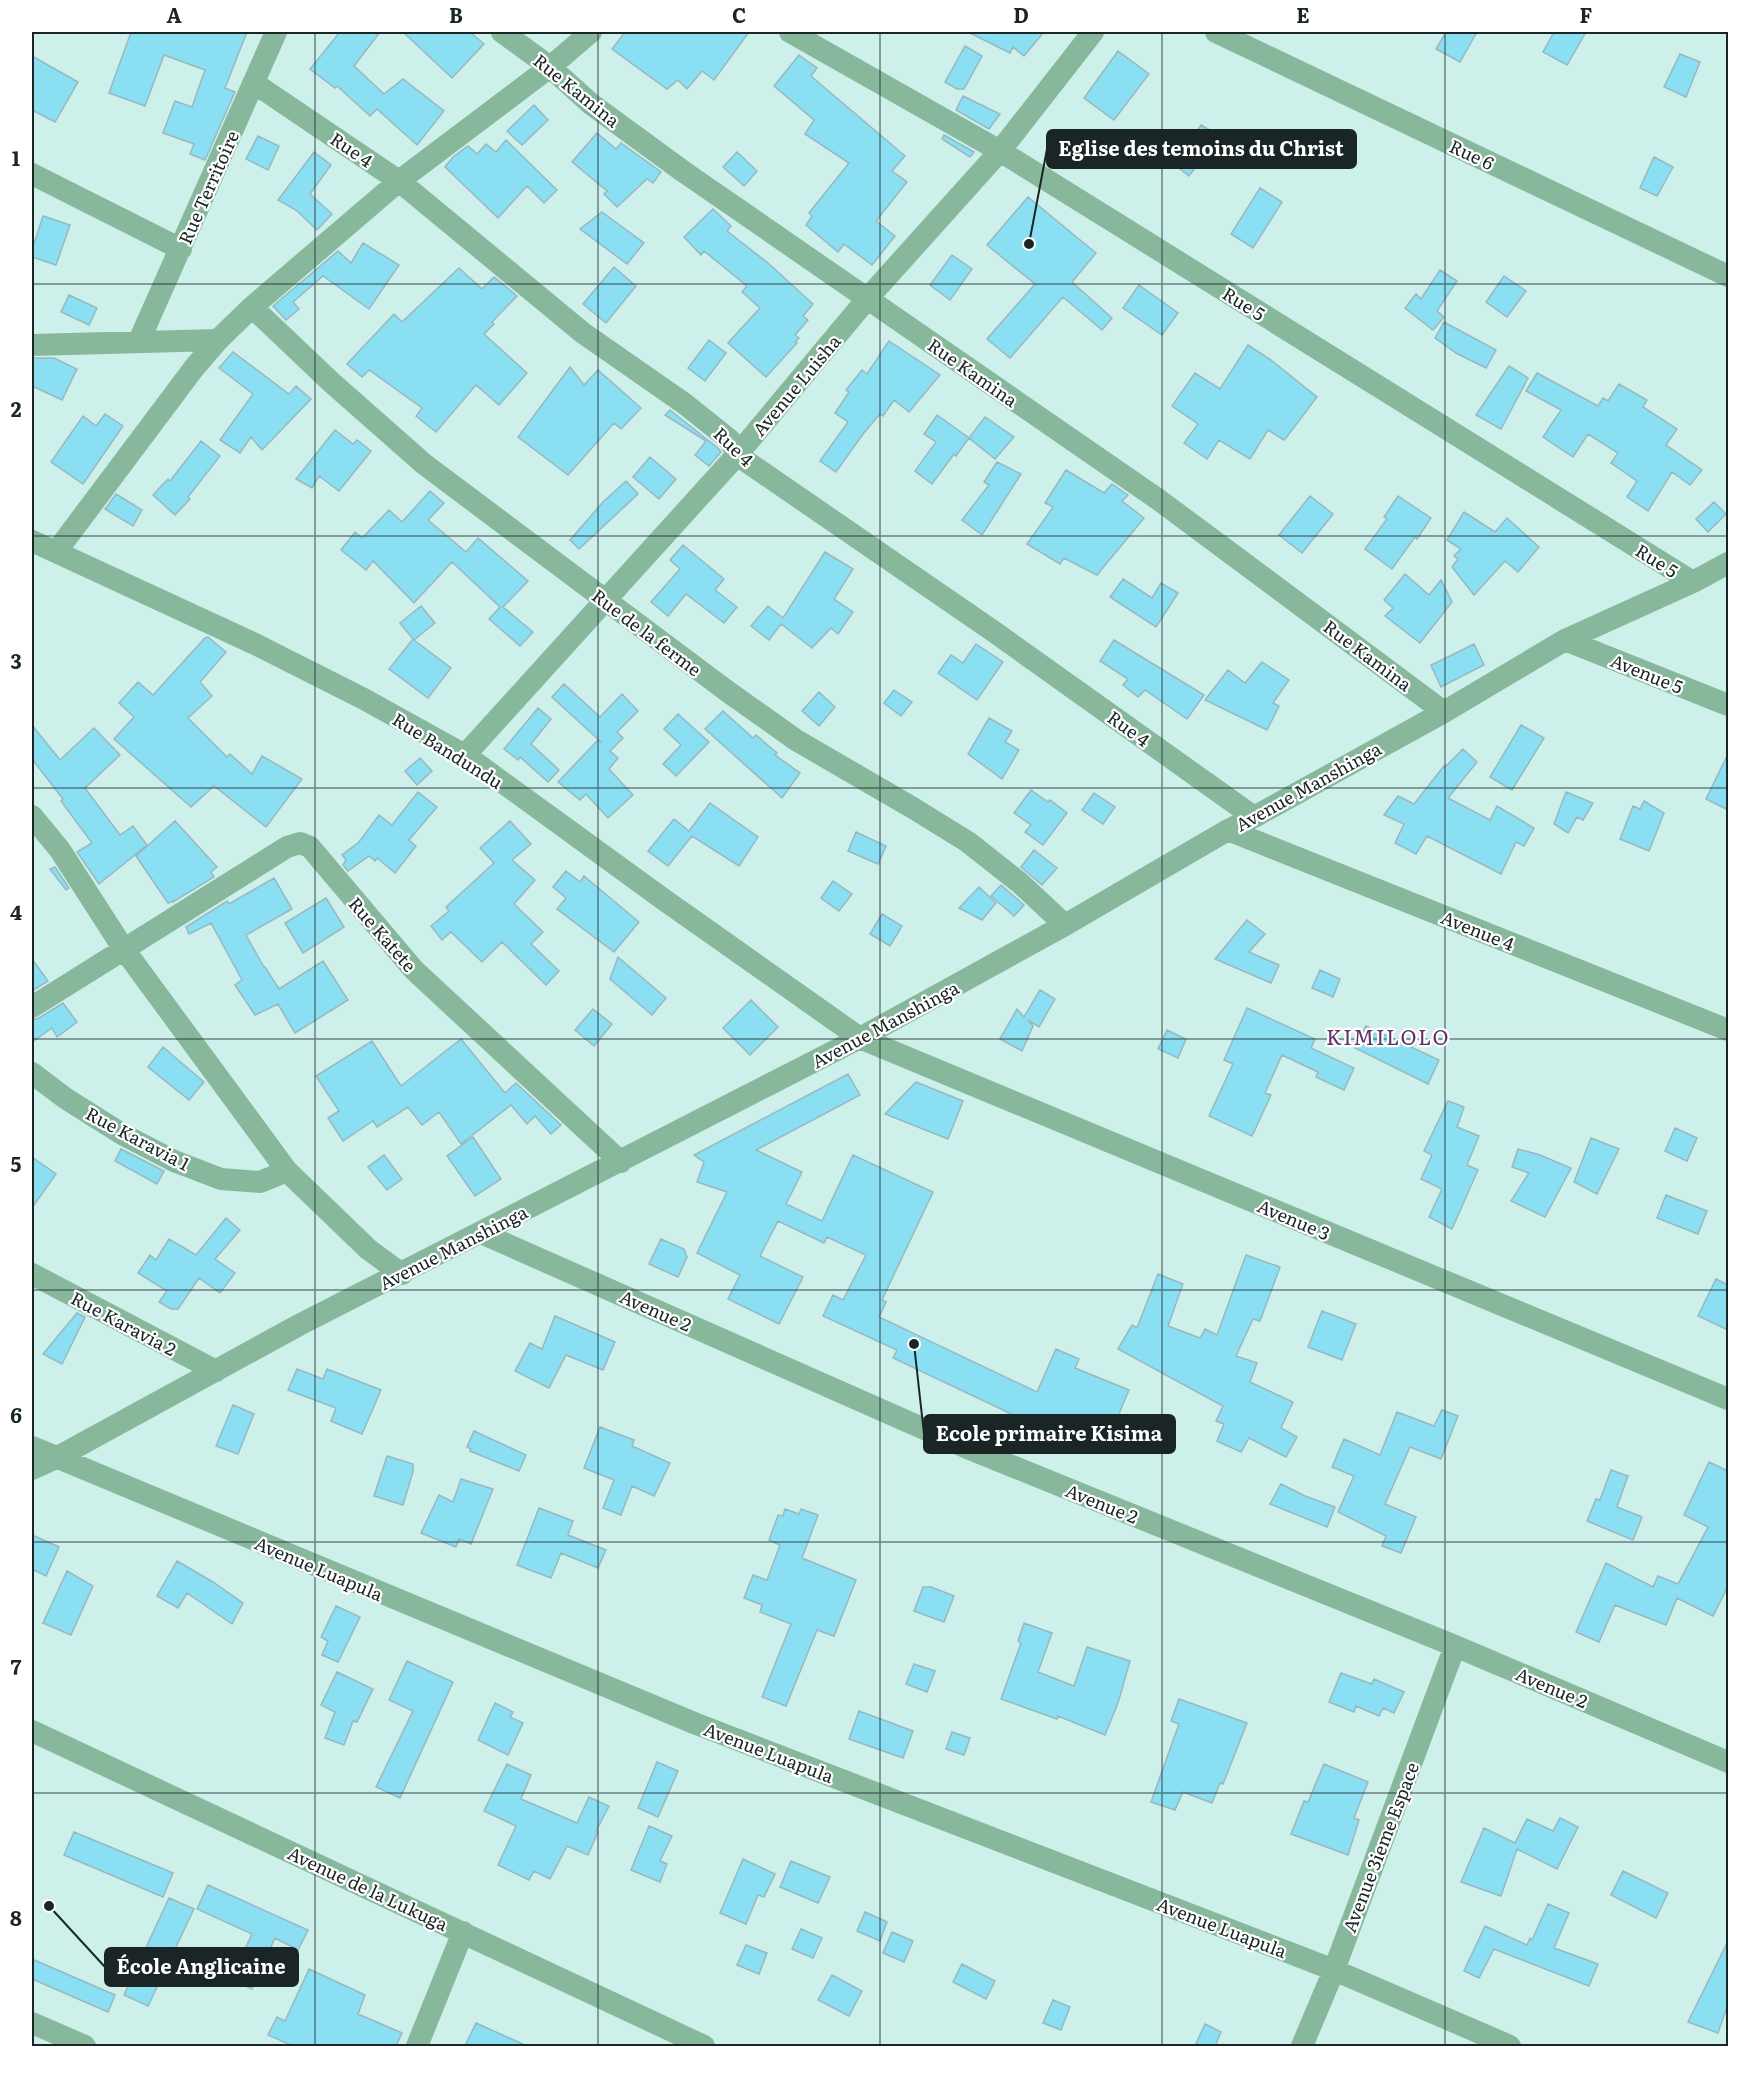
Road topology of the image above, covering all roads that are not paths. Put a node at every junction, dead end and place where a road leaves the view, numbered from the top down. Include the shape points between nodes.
1 (276, 32) edge
2 (502, 32) edge
3 (591, 32) edge
4 (790, 32) edge
5 (1093, 32) edge
6 (1216, 32) edge
7 (550, 67) junction
8 (254, 83) junction
9 (1000, 151) junction
10 (32, 174) edge
11 (399, 181) junction
12 (181, 249) junction
13 (1728, 276) edge
14 (867, 299) junction
15 (252, 307) junction
16 (218, 340) junction
17 (139, 341) junction
18 (32, 345) edge
19 (737, 455) junction
20 (32, 541) edge
21 (56, 552) junction
22 (1728, 562) edge
23 (1693, 582) junction
24 (606, 602) junction
25 (1565, 640) junction
26 (1728, 705) edge
27 (1444, 712) junction
28 (465, 755) junction
29 (32, 816) edge
30 (1254, 817) junction
31 (1228, 830) junction
32 (1065, 925) junction
33 (123, 948) junction
34 (32, 1007) edge
35 (1728, 1029) edge
36 (860, 1038) junction
37 (32, 1073) edge
38 (621, 1162) junction
39 (287, 1171) junction
40 (481, 1233) junction
41 (32, 1274) edge
42 (402, 1274) junction
43 (216, 1371) junction
44 (1728, 1399) edge
45 (32, 1447) edge
46 (56, 1458) junction
47 (32, 1469) edge
48 (32, 1481) edge
49 (1455, 1646) junction
50 (32, 1731) edge
51 (1728, 1762) edge
52 (463, 1932) junction
53 (1334, 1970) junction
54 (32, 2023) edge
55 (85, 2046) edge
56 (417, 2046) edge
57 (704, 2046) edge
58 (1302, 2046) edge
59 (1510, 2046) edge

1 - 8 street, Rue Territoire
2 - 7 street, Rue Kamina
3 - 7 street
4 - 9 street, Rue 5
5 - 9 street, Avenue Luisha
6 - 13 street, Rue 6
7 - 11 street
7 - 14 street, Rue Kamina via 591,104
8 - 11 street, Rue 4
8 - 12 street, Rue Territoire
9 - 14 street, Avenue Luisha
9 - 23 street, Rue 5
10 - 12 street
11 - 15 street
11 - 19 street, Rue 4 via 583,333 730,440
12 - 17 street, Rue Territoire
14 - 19 street, Avenue Luisha
14 - 27 street, Rue Kamina via 1159,500
15 - 16 street
15 - 24 street, Rue de la ferme via 424,464
16 - 17 street
16 - 21 street
17 - 18 street
19 - 24 street, Avenue Luisha
19 - 30 street, Rue 4
20 - 21 street, Rue Bandundu
21 - 28 street, Rue Bandundu via 255,644
22 - 23 street, Avenue Manshinga
23 - 25 street, Avenue Manshinga
24 - 28 street, Avenue Luisha
24 - 32 street, Rue de la ferme via 796,740 968,842
25 - 26 street, Avenue 5
25 - 27 street, Avenue Manshinga
27 - 30 street, Avenue Manshinga
28 - 36 street, Rue Bandundu
29 - 33 street via 60,850
30 - 31 street, Avenue Manshinga
31 - 32 street, Avenue Manshinga
31 - 35 street, Avenue 4
32 - 36 street, Avenue Manshinga
33 - 34 street, Rue Katete
33 - 38 street, Rue Katete via 287,847 300,843 310,848 414,970
33 - 39 street
36 - 38 street, Avenue Manshinga
36 - 44 street, Avenue 3
37 - 39 street, Rue Karavia 1 via 122,1134 184,1165 221,1179 260,1182
38 - 40 street, Avenue Manshinga
39 - 42 street via 368,1249
40 - 42 street, Avenue Manshinga
40 - 49 street, Avenue 2 via 965,1447
41 - 43 street, Rue Karavia 2
42 - 43 street, Avenue Manshinga
43 - 46 street, Avenue Manshinga
45 - 46 street, Avenue Luapula
46 - 47 street, Avenue Manshinga
46 - 48 street
46 - 53 street, Avenue Luapula via 694,1723
49 - 51 street, Avenue 2
49 - 53 street, Avenue 3ieme Espace
50 - 52 street, Avenue de la Lukuga
52 - 56 street
52 - 57 street, Avenue de la Lukuga
53 - 58 street, Avenue 3ieme Espace
53 - 59 street, Avenue Luapula
54 - 55 street

